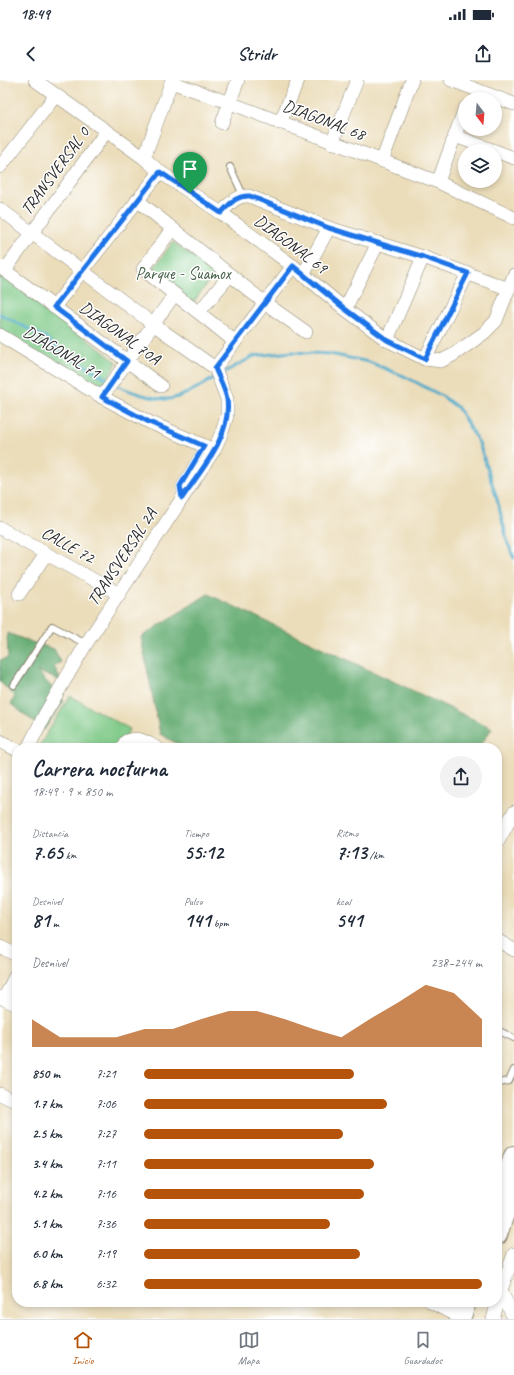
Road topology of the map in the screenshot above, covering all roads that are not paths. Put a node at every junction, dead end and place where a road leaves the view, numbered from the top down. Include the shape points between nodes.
1 (35, 80) edge
2 (238, 80) edge
3 (298, 80) edge
4 (357, 80) edge
5 (412, 80) edge
6 (451, 80) edge
7 (171, 81) edge
8 (469, 92) edge
9 (56, 95) junction
10 (502, 101) edge
11 (230, 103) junction
12 (514, 104) edge
13 (222, 123) dead end
14 (280, 123) junction
15 (458, 128) edge
16 (106, 132) junction
17 (455, 136) junction
18 (332, 142) junction
19 (476, 144) edge
20 (502, 154) edge
21 (144, 158) junction
22 (514, 158) edge
23 (382, 161) junction
24 (0, 167) edge
25 (230, 167) dead end
26 (160, 172) junction
27 (438, 182) junction
28 (243, 195) junction
29 (137, 200) junction
30 (0, 209) edge
31 (221, 213) junction
32 (514, 218) edge
33 (329, 228) junction
34 (172, 229) junction
35 (32, 234) junction
36 (378, 243) junction
37 (423, 257) junction
38 (293, 266) junction
39 (2, 269) edge
40 (82, 271) junction
41 (468, 273) junction
42 (230, 275) junction
43 (303, 275) junction
44 (514, 275) edge
45 (509, 288) junction
46 (174, 295) junction
47 (265, 303) junction
48 (54, 307) junction
49 (345, 309) junction
50 (199, 312) junction
51 (153, 324) junction
52 (306, 332) dead end
53 (0, 335) edge
54 (387, 340) junction
55 (235, 342) junction
56 (425, 359) junction
57 (123, 366) junction
58 (215, 368) junction
59 (161, 386) dead end
60 (105, 392) junction
61 (209, 448) junction
62 (0, 528) edge
63 (46, 554) junction
64 (19, 594) dead end
65 (119, 594) junction
66 (86, 644) junction
67 (14, 685) dead end
68 (0, 741) edge
69 (30, 743) edge
70 (125, 743) edge
71 (148, 743) edge
72 (12, 747) edge
73 (514, 812) edge
74 (502, 834) edge
75 (502, 943) edge
76 (0, 947) edge
77 (514, 950) edge
78 (12, 951) edge
79 (12, 981) edge
80 (2, 998) edge
81 (12, 1003) edge
82 (502, 1032) edge
83 (514, 1038) edge
84 (514, 1070) edge
85 (502, 1082) edge
86 (0, 1094) edge
87 (12, 1100) edge
88 (514, 1156) edge
89 (514, 1183) edge
90 (502, 1193) edge
91 (502, 1220) edge
92 (514, 1254) edge
93 (502, 1287) edge
94 (502, 1292) edge
95 (445, 1307) edge
96 (471, 1307) edge
97 (496, 1307) edge
98 (464, 1315) edge
99 (493, 1319) edge
100 (514, 1319) edge

1 - 9 street, DIAGONAL 69
2 - 11 street
3 - 14 street
4 - 18 street
5 - 23 street
6 - 8 street
7 - 11 street, DIAGONAL 68
7 - 21 street, DIAGONAL 68
9 - 16 street, DIAGONAL 69
9 - 24 street
10 - 12 street
11 - 13 street
11 - 14 street, DIAGONAL 68
14 - 18 street, DIAGONAL 68
15 - 17 street
16 - 21 street, DIAGONAL 69
16 - 35 street, TRANSVERSAL 0
17 - 19 street
17 - 27 street
18 - 23 street, DIAGONAL 68
20 - 22 street
21 - 26 street, DIAGONAL 69
23 - 27 street, DIAGONAL 68
25 - 28 lane
26 - 29 street
26 - 31 street, DIAGONAL 69
27 - 32 street, DIAGONAL 68
28 - 31 street via 235,198
28 - 33 street
29 - 34 street
29 - 40 street
30 - 35 street
31 - 38 street, DIAGONAL 69
33 - 36 street
33 - 43 street
34 - 42 street
34 - 46 street via 143,269
35 - 39 street, TRANSVERSAL 0
35 - 40 street
36 - 37 street
36 - 49 street
37 - 41 street
37 - 54 street
38 - 43 street, DIAGONAL 69
38 - 47 street
39 - 48 street, DIAGONAL 70A
40 - 48 street
40 - 51 street
41 - 45 street
41 - 56 street
42 - 47 street
42 - 50 street
43 - 49 street, DIAGONAL 69
44 - 45 street, DIAGONAL 69
45 - 56 street, DIAGONAL 69 via 496,321 484,333 441,361
46 - 50 street
46 - 51 street
47 - 52 street
47 - 55 street
48 - 57 street, DIAGONAL 70A
49 - 54 street, DIAGONAL 69
50 - 55 street
51 - 57 street
51 - 58 street
53 - 60 street, DIAGONAL 71
54 - 56 street, DIAGONAL 69
55 - 58 street
57 - 59 street, DIAGONAL 70A
57 - 60 street
58 - 61 street, TRANSVERSAL 2A via 227,399 227,416 222,432
60 - 61 street, DIAGONAL 71 via 149,422
61 - 65 street, TRANSVERSAL 2A via 182,498
62 - 63 street, CALLE 72
63 - 64 street
63 - 65 street, CALLE 72
65 - 66 street, TRANSVERSAL 2A
66 - 67 lane via 52,626
66 - 69 street, TRANSVERSAL 2A
68 - 72 street
70 - 71 street via 133,739
73 - 74 street
75 - 77 street
76 - 78 street
79 - 80 street
80 - 81 street
82 - 83 lane
84 - 85 lane via 508,1081
86 - 87 street
88 - 90 main road
89 - 91 main road
92 - 93 street
94 - 100 street
95 - 98 street
96 - 98 main road
97 - 99 street

